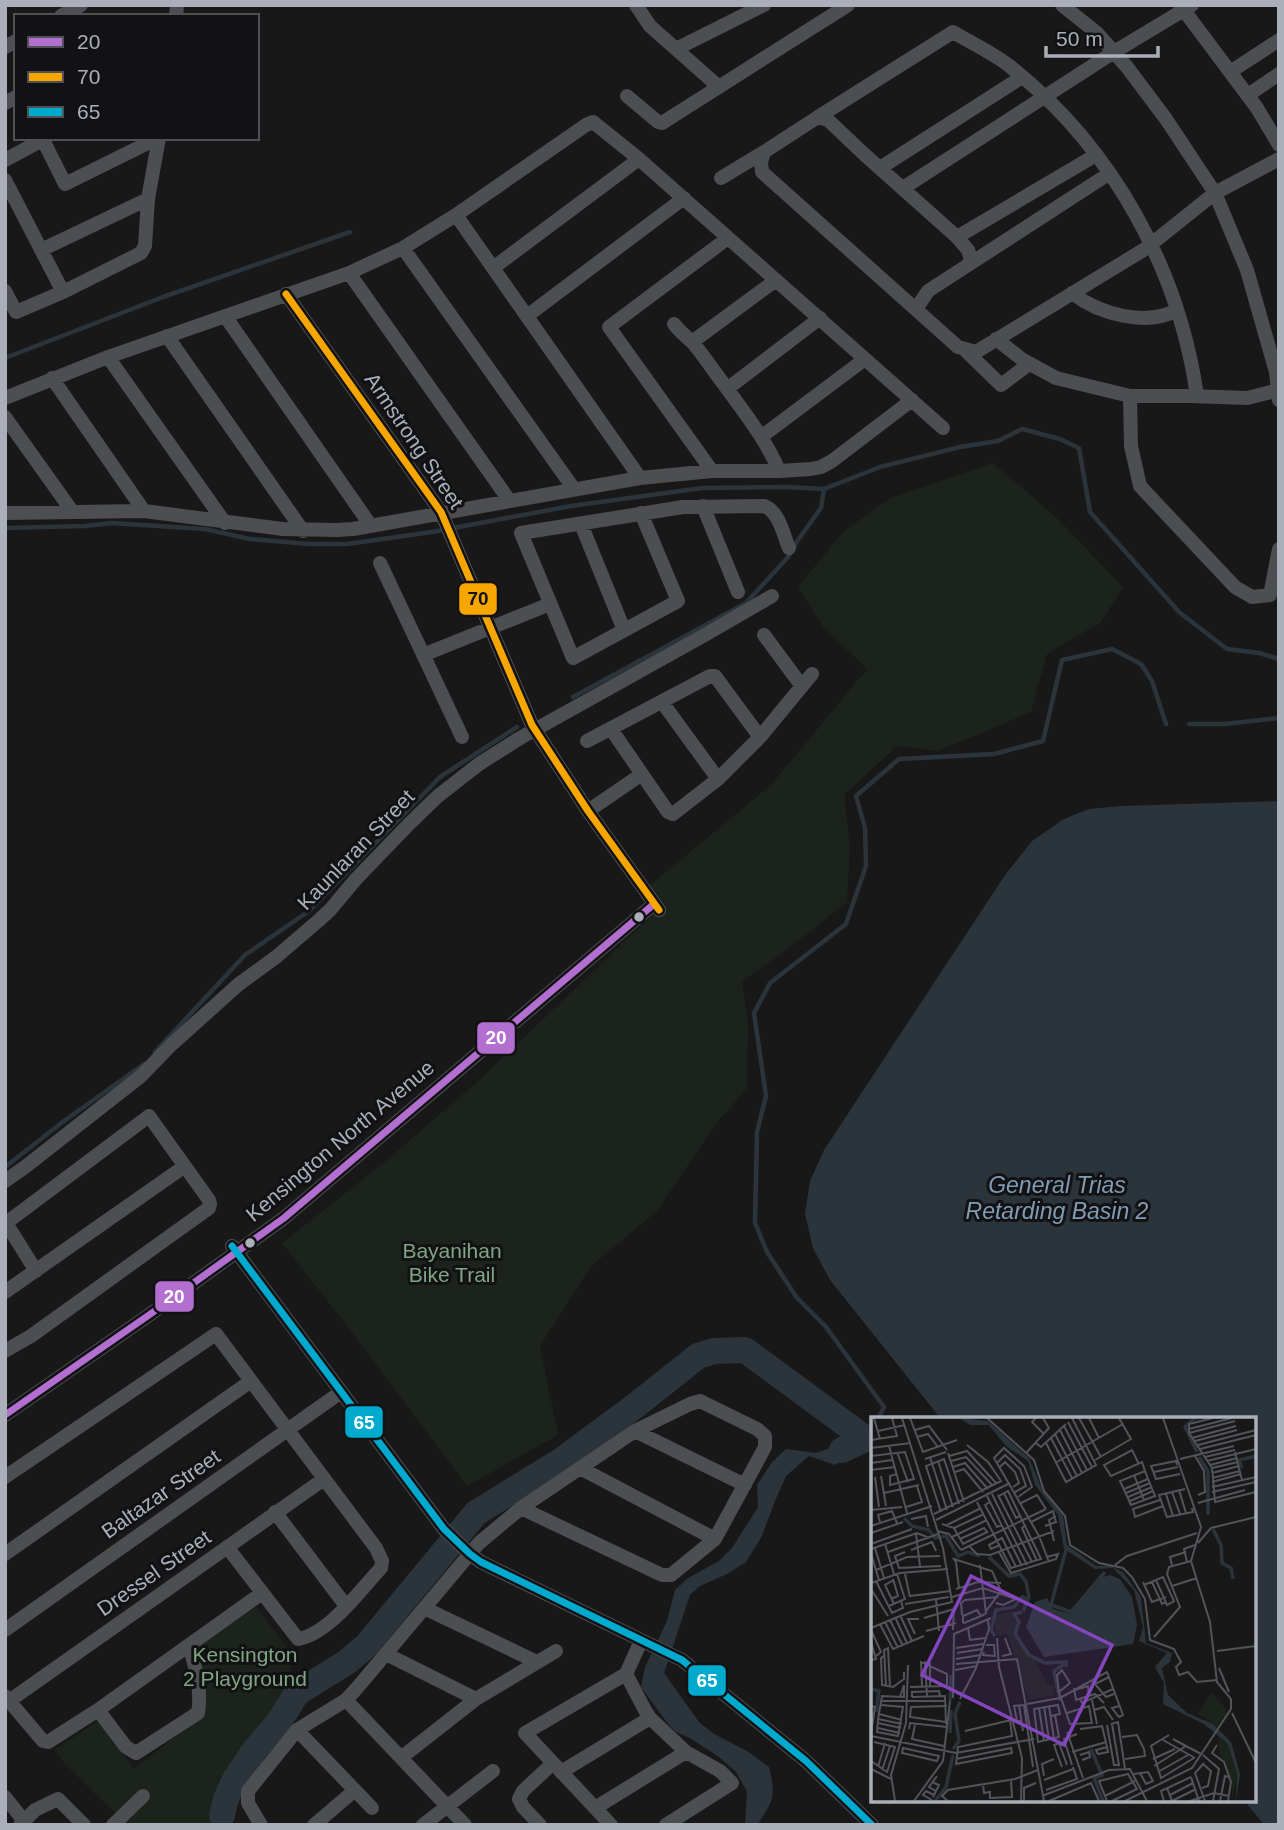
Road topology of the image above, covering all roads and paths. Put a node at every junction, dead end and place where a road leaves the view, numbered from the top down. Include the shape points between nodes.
1 (81, 5) edge
2 (636, 5) edge
3 (764, 5) edge
4 (848, 5) edge
5 (1062, 5) edge
6 (1185, 7) edge
7 (65, 14) edge
8 (1279, 40) edge
9 (676, 49) junction
10 (1114, 52) junction
11 (1230, 72) junction
12 (1279, 74) edge
13 (1022, 77) junction
14 (719, 87) junction
15 (1248, 95) junction
16 (628, 96) dead end
17 (1045, 97) junction
18 (818, 117) junction
19 (43, 140) edge
20 (45, 140) edge
21 (154, 140) edge
22 (158, 140) edge
23 (1279, 145) edge
24 (764, 152) junction
25 (1096, 155) junction
26 (639, 159) junction
27 (1279, 159) edge
28 (5, 160) edge
29 (880, 168) junction
30 (1110, 173) junction
31 (721, 178) dead end
32 (5, 180) edge
33 (903, 188) junction
34 (1215, 193) junction
35 (684, 198) junction
36 (148, 199) junction
37 (456, 215) junction
38 (957, 237) junction
39 (728, 238) junction
40 (1152, 244) junction
41 (403, 248) junction
42 (41, 250) junction
43 (968, 265) junction
44 (493, 268) junction
45 (349, 273) junction
46 (776, 280) junction
47 (5, 291) edge
48 (63, 292) junction
49 (1072, 293) junction
50 (286, 294) junction
51 (916, 309) junction
52 (1177, 310) junction
53 (225, 316) junction
54 (527, 316) junction
55 (820, 318) junction
56 (674, 324) dead end
57 (167, 336) junction
58 (996, 339) junction
59 (692, 342) junction
60 (963, 348) junction
61 (108, 357) junction
62 (864, 359) junction
63 (1029, 364) junction
64 (52, 378) junction
65 (727, 389) junction
66 (1278, 393) edge
67 (1130, 396) junction
68 (1197, 396) junction
69 (5, 398) edge
70 (912, 400) junction
71 (5, 417) edge
72 (943, 428) dead end
73 (761, 437) junction
74 (712, 471) junction
75 (779, 471) junction
76 (640, 478) junction
77 (574, 489) junction
78 (509, 500) junction
79 (704, 506) junction
80 (144, 510) junction
81 (72, 511) junction
82 (5, 513) edge
83 (641, 513) junction
84 (443, 517) junction
85 (225, 523) junction
86 (582, 524) junction
87 (371, 526) junction
88 (303, 530) junction
89 (789, 548) dead end
90 (1279, 549) edge
91 (380, 563) dead end
92 (738, 592) dead end
93 (772, 596) dead end
94 (550, 604) junction
95 (491, 628) junction
96 (624, 630) junction
97 (764, 635) dead end
98 (423, 655) junction
99 (812, 674) dead end
100 (802, 685) junction
101 (662, 702) junction
102 (535, 729) junction
103 (611, 729) junction
104 (461, 737) dead end
105 (760, 737) junction
106 (587, 741) dead end
107 (642, 774) junction
108 (718, 779) junction
109 (588, 811) junction
110 (656, 907) joint
111 (185, 1166) junction
112 (5, 1181) edge
113 (234, 1250) junction
114 (36, 1271) junction
115 (5, 1292) edge
116 (5, 1351) edge
117 (251, 1381) junction
118 (341, 1392) junction
119 (5, 1415) edge
120 (287, 1430) junction
121 (635, 1431) junction
122 (580, 1468) junction
123 (5, 1477) edge
124 (324, 1479) junction
125 (745, 1485) junction
126 (521, 1507) junction
127 (275, 1513) junction
128 (715, 1539) junction
129 (227, 1547) junction
130 (467, 1552) junction
131 (5, 1554) edge
132 (262, 1593) junction
133 (346, 1606) junction
134 (424, 1608) junction
135 (5, 1630) edge
136 (645, 1643) junction
137 (189, 1646) junction
138 (555, 1651) dead end
139 (386, 1654) junction
140 (537, 1662) junction
141 (626, 1674) junction
142 (7, 1699) edge
143 (476, 1699) junction
144 (346, 1700) junction
145 (98, 1710) junction
146 (650, 1718) junction
147 (297, 1730) junction
148 (686, 1752) junction
149 (402, 1757) junction
150 (557, 1767) junction
151 (493, 1771) dead end
152 (354, 1791) junction
153 (143, 1796) dead end
154 (5, 1797) edge
155 (448, 1806) junction
156 (372, 1808) dead end
157 (595, 1808) junction
158 (22, 1823) edge
159 (674, 1823) edge
160 (84, 1825) edge
161 (113, 1825) edge
162 (261, 1825) edge
163 (314, 1825) edge
164 (423, 1825) edge
165 (465, 1825) edge
166 (540, 1825) edge
167 (611, 1825) edge
168 (872, 1825) edge

1 - 7 street
2 - 9 street via 650,26
3 - 9 street
4 - 14 street
5 - 10 street
6 - 10 street
6 - 11 street
8 - 11 street
9 - 14 street
10 - 17 street
10 - 34 street
11 - 15 street
12 - 15 street
13 - 17 street
13 - 18 street via 953,32
13 - 29 street
14 - 16 street via 662,123
15 - 23 street
17 - 25 street
17 - 33 street
18 - 24 street
18 - 29 street via 828,120
19 - 28 street
20 - 21 street via 65,184
22 - 36 street
24 - 31 street
24 - 51 street via 762,172
25 - 30 street
25 - 38 street
26 - 35 street
26 - 37 street via 593,122
26 - 44 street
27 - 34 street
29 - 33 street
30 - 40 street
30 - 43 street
32 - 42 street
33 - 38 street
34 - 40 street
34 - 66 street via 1247,270
35 - 39 street
35 - 54 street
36 - 42 street
36 - 48 street via 141,253
37 - 41 street
37 - 44 street
38 - 43 street via 968,250
39 - 46 street
39 - 74 street via 609,327
40 - 49 street
40 - 52 street
41 - 45 street
41 - 77 street
42 - 48 street
43 - 51 street via 928,291
44 - 54 street
45 - 50 street
45 - 78 street
46 - 55 street
46 - 59 street
47 - 48 street via 16,312
49 - 52 street via 1087,304 1138,318 1161,317
49 - 58 street
50 - 53 street
50 - 84 street, Armstrong Street
51 - 60 street
52 - 68 street via 1193,363
53 - 57 street
53 - 87 street
54 - 76 street
55 - 62 street
55 - 65 street
56 - 59 street
57 - 61 street
57 - 88 street
58 - 60 street via 976,352
58 - 63 street
59 - 65 street
60 - 63 street via 1001,385
61 - 64 street
61 - 85 street
62 - 70 street
62 - 73 street
63 - 67 street via 1056,378
64 - 69 street
64 - 80 street
65 - 73 street
66 - 68 street via 1248,398
67 - 68 street
67 - 90 street via 1131,446 1140,486 1235,587 1252,597 1270,595
70 - 72 street
70 - 75 street via 821,467
71 - 81 street
73 - 75 street
74 - 75 street
74 - 76 street
76 - 77 street
77 - 78 street
78 - 84 street
79 - 83 street
79 - 89 street via 770,508
79 - 92 street
80 - 81 street
80 - 85 street
81 - 82 street
83 - 86 street
83 - 96 street via 678,601
84 - 87 street
84 - 95 street, Armstrong Street
85 - 88 street
86 - 94 street via 521,533
86 - 96 street
87 - 88 street
91 - 98 street
93 - 102 street, Kaunlaran Street
94 - 95 street
94 - 96 street via 573,658
95 - 98 street
95 - 102 street, Armstrong Street
97 - 100 street
98 - 104 street
99 - 100 street
100 - 105 street
101 - 103 street
101 - 105 street via 715,676
101 - 108 street
102 - 109 street, Armstrong Street
102 - 112 street, Kaunlaran Street via 438,796 318,921 239,984 141,1076
103 - 106 street
103 - 107 street
105 - 108 street
107 - 108 street via 673,814
107 - 109 street
109 - 110 street, Armstrong Street
110 - 113 street, Kensington North Avenue via 284,1218
111 - 114 street
111 - 114 street via 149,1116 6,1223
111 - 116 street via 209,1200 209,1208
113 - 118 street
113 - 119 street, Kensington North Avenue
114 - 115 street
117 - 120 street
117 - 123 street via 216,1334
117 - 131 street
118 - 120 street, Baltazar Street
118 - 130 street
120 - 124 street
120 - 135 street, Baltazar Street
121 - 122 street
121 - 125 street
121 - 125 street via 690,1404 708,1404 765,1436 765,1447
122 - 126 street
122 - 128 street
124 - 127 street, Dressel Street
124 - 133 street via 382,1562
125 - 128 street
126 - 128 street via 663,1575 671,1575
126 - 130 street
127 - 129 street, Dressel Street
127 - 133 street
129 - 132 street
129 - 142 street, Dressel Street
130 - 134 street
130 - 136 street
132 - 133 street via 298,1639 334,1620
132 - 137 street
134 - 139 street
134 - 140 street
136 - 141 street
136 - 168 street via 682,1660 806,1762
137 - 145 street
137 - 145 street via 200,1700 198,1713 136,1753 126,1747
138 - 140 street
139 - 143 street
139 - 144 street
140 - 143 street
141 - 146 street
141 - 150 street via 525,1733
142 - 145 street via 48,1742
143 - 149 street
144 - 147 street
144 - 149 street
146 - 148 street
146 - 150 street
147 - 152 street
147 - 162 street via 248,1791 248,1803
148 - 157 street
148 - 159 street via 732,1783
149 - 155 street
150 - 157 street
150 - 166 street via 523,1791 519,1799
151 - 155 street
152 - 156 street
152 - 163 street
153 - 161 street
154 - 158 street
155 - 164 street
155 - 165 street
157 - 167 street
158 - 160 street via 58,1799

